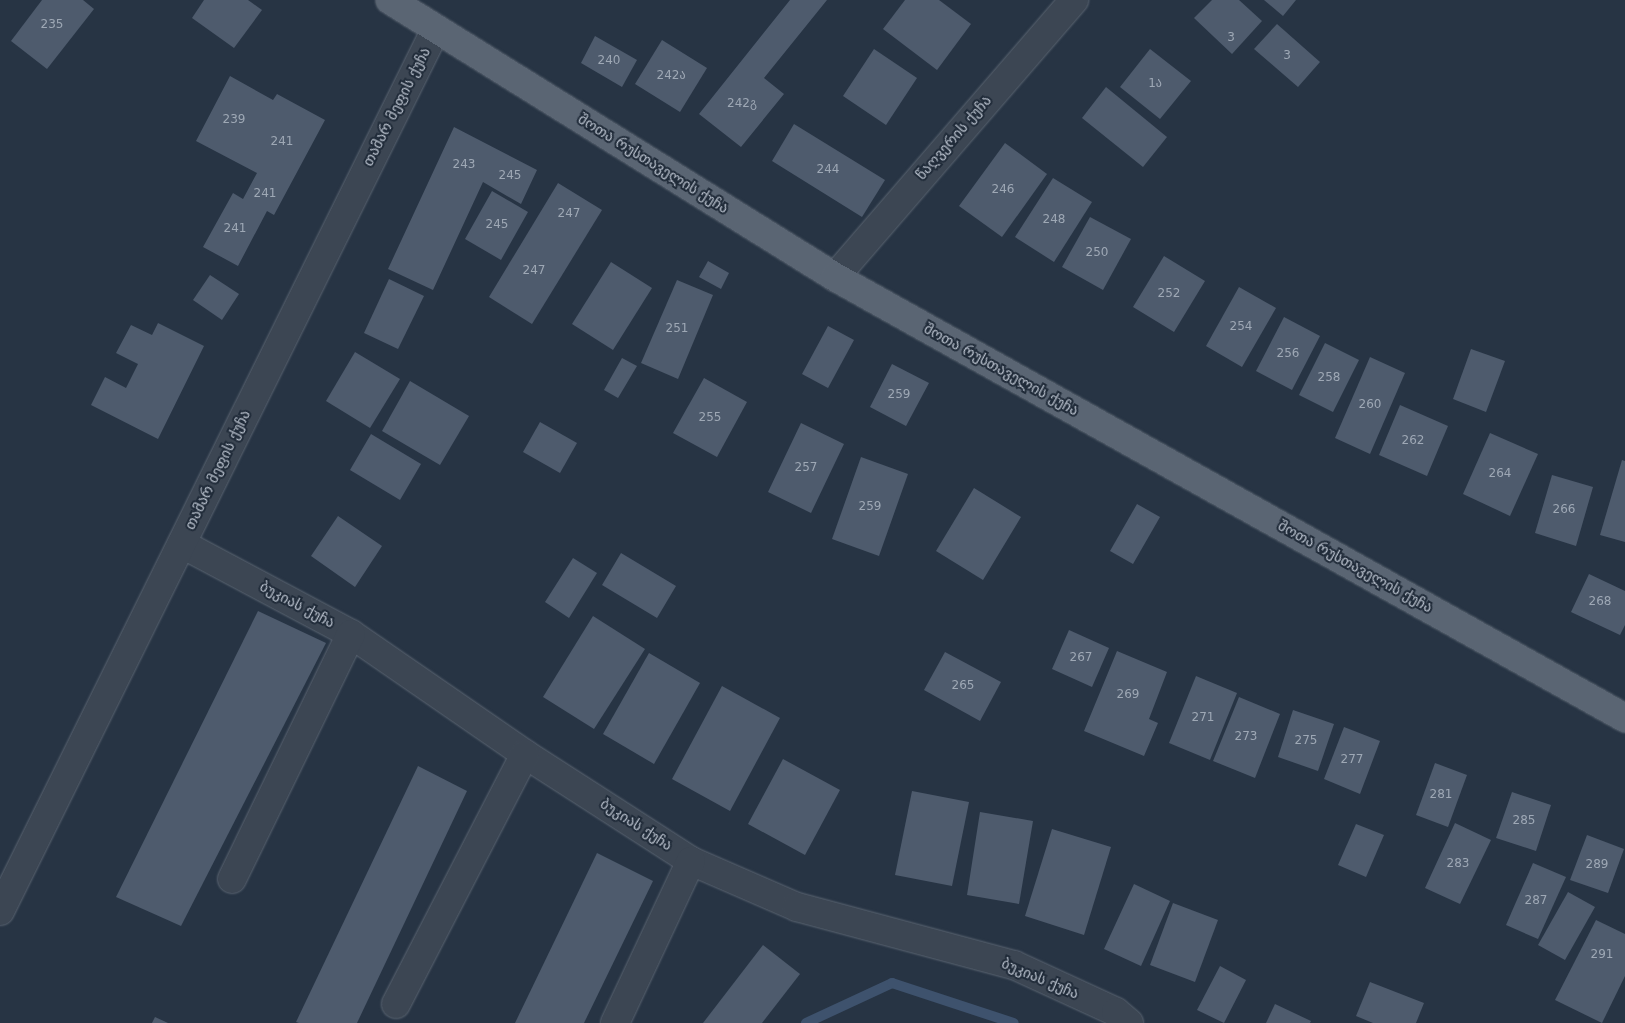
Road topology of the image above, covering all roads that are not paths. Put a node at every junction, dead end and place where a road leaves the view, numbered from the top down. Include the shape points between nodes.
1 (390, 0) edge
2 (1074, 0) edge
3 (436, 29) junction
4 (835, 277) junction
5 (182, 544) junction
6 (351, 634) junction
7 (1625, 718) edge
8 (525, 754) junction
9 (691, 861) junction
10 (232, 878) dead end
11 (0, 911) edge
12 (396, 1004) dead end
13 (615, 1023) edge
14 (1129, 1023) edge

1 - 3 main road, შოთა რუსთაველის ქუჩა
2 - 4 street, წაღვერის ქუჩა
3 - 4 main road, შოთა რუსთაველის ქუჩა
3 - 5 street, თამარ მეფის ქუჩა
4 - 7 main road, შოთა რუსთაველის ქუჩა
5 - 6 street, ბუკიას ქუჩა
5 - 11 street, თამარ მეფის ქუჩა
6 - 8 street, ბუკიას ქუჩა
6 - 10 street
8 - 9 street, ბუკიას ქუჩა
8 - 12 street
9 - 13 street
9 - 14 street, ბუკიას ქუჩა via 796,907 1014,965 1116,1012

